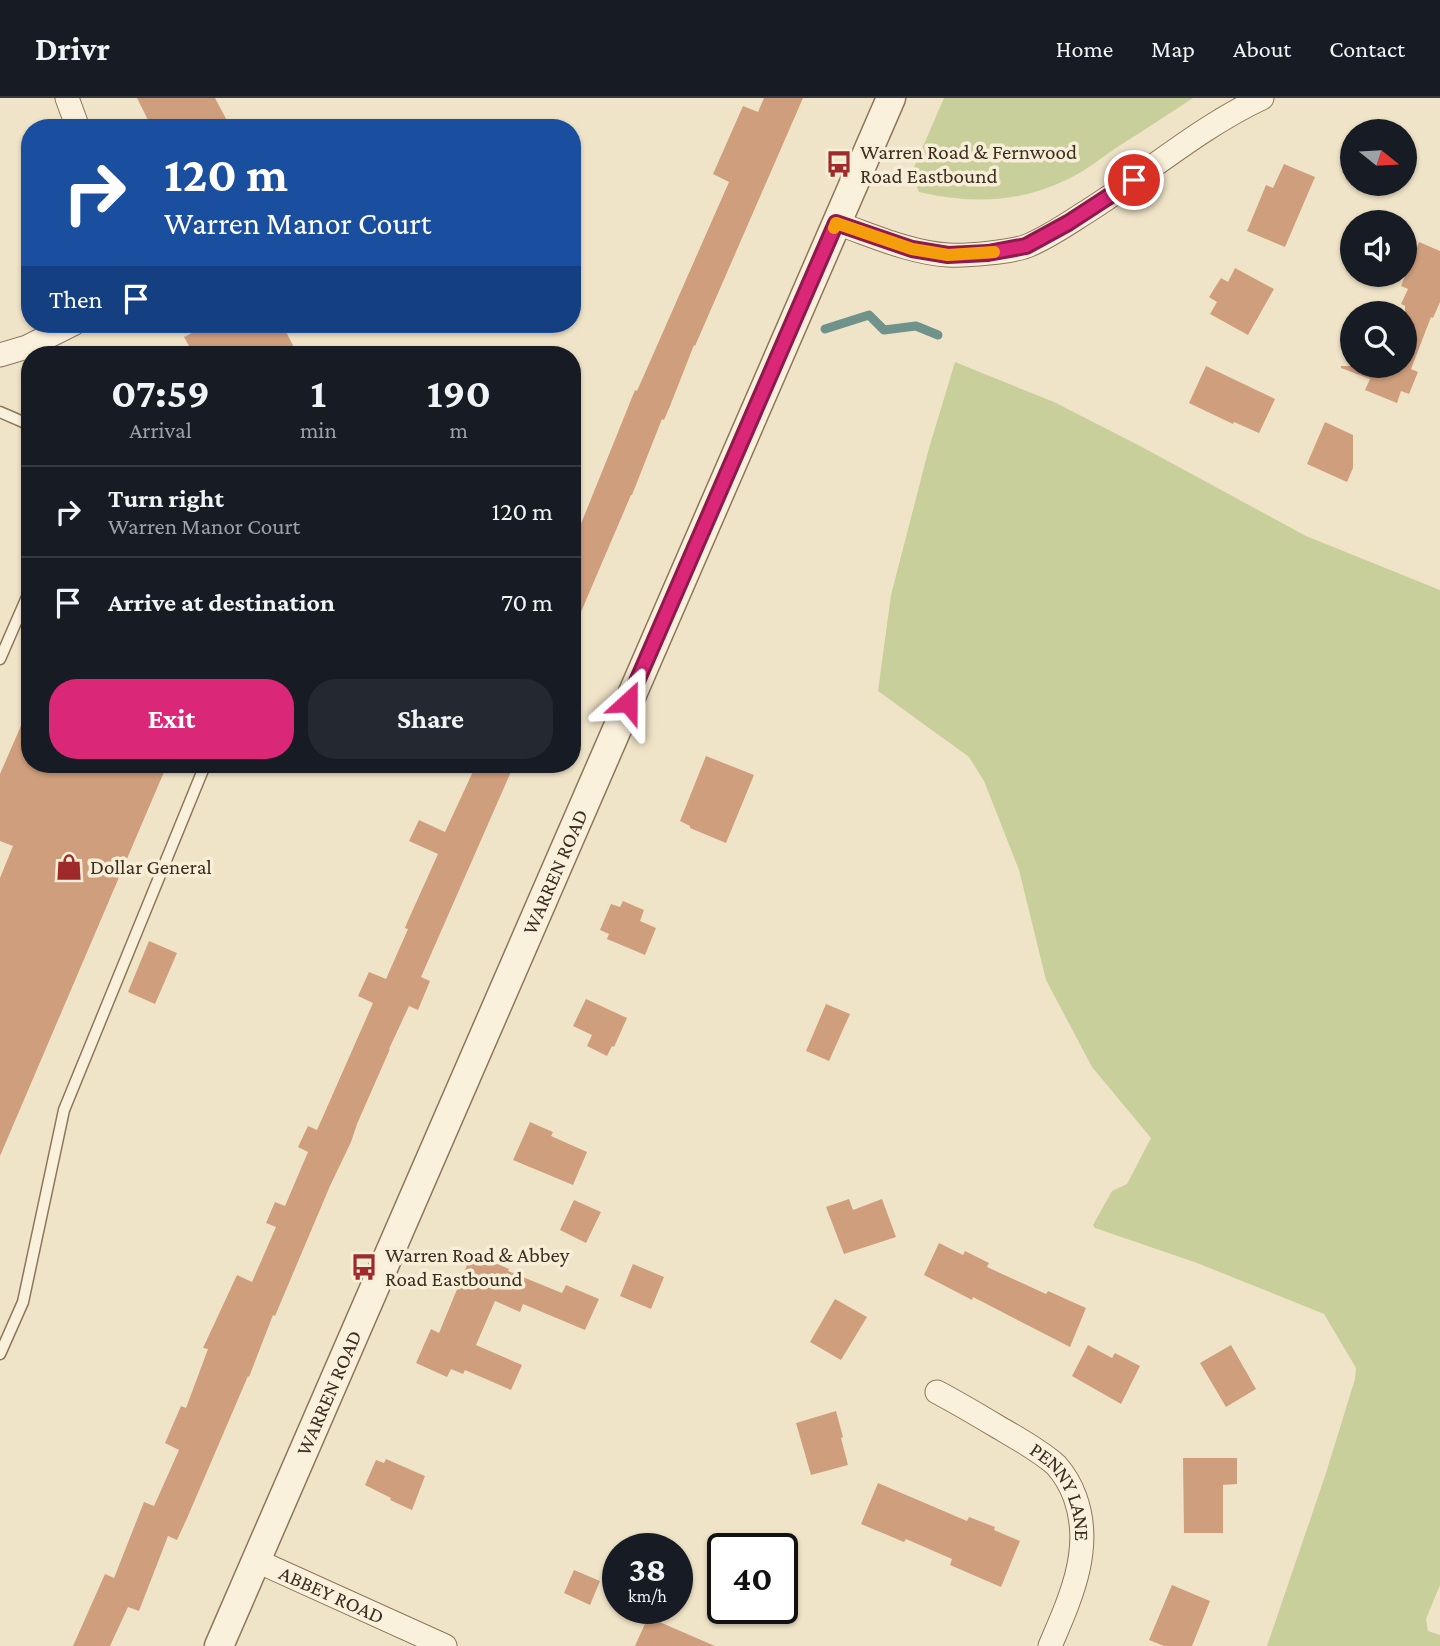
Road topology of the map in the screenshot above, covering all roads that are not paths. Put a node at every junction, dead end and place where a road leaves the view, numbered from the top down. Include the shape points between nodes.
1 (67, 98) edge
2 (891, 98) edge
3 (1262, 98) edge
4 (75, 119) edge
5 (836, 223) junction
6 (55, 333) edge
7 (29, 346) edge
8 (21, 349) edge
9 (0, 355) edge
10 (0, 412) edge
11 (21, 421) edge
12 (21, 611) edge
13 (0, 659) edge
14 (202, 773) edge
15 (0, 1354) edge
16 (937, 1392) dead end
17 (257, 1561) junction
18 (219, 1646) edge
19 (445, 1646) edge
20 (1050, 1646) edge

1 - 4 street
2 - 5 street, WARREN ROAD
3 - 5 street via 1026,246 948,255 912,249
5 - 17 street, WARREN ROAD
6 - 7 street
8 - 9 street
10 - 11 lane
12 - 13 lane
14 - 15 lane via 64,1110 23,1302
16 - 20 street, PENNY LANE via 1037,1451 1057,1466 1071,1486 1083,1530 1081,1555
17 - 18 street, WARREN ROAD
17 - 19 street, ABBEY ROAD

